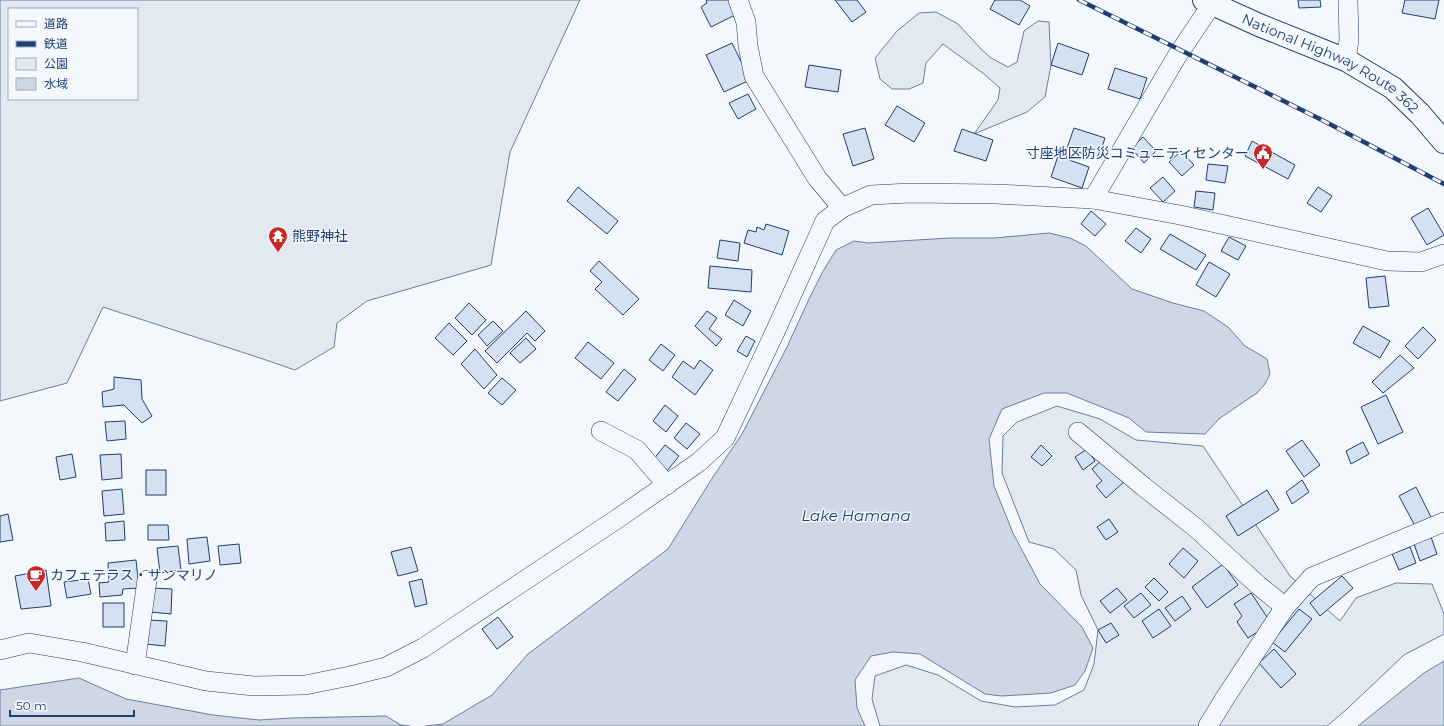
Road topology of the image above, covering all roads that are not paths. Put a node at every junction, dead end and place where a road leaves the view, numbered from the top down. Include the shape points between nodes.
1 (738, 0) edge
2 (1348, 0) edge
3 (1208, 2) edge
4 (1346, 60) junction
5 (1444, 142) edge
6 (1092, 199) junction
7 (842, 208) junction
8 (1444, 254) edge
9 (601, 431) dead end
10 (1078, 432) dead end
11 (667, 485) junction
12 (1444, 522) edge
13 (147, 580) dead end
14 (1285, 607) junction
15 (0, 650) edge
16 (135, 665) junction
17 (1208, 726) edge

1 - 7 street via 746,22 754,76 817,178
2 - 4 street via 1349,40
3 - 4 highway, National Highway Route 362
3 - 6 street
4 - 5 highway, National Highway Route 362 via 1393,88
6 - 7 street via 910,193 871,195
6 - 8 street via 1387,261 1421,262
7 - 11 street via 825,221 725,438 699,462
9 - 11 street via 637,450
10 - 14 street via 1196,528
11 - 16 street via 423,648 386,667 305,685 254,686 206,681
12 - 14 street via 1312,578
13 - 16 street
14 - 17 street
15 - 16 street via 29,643

